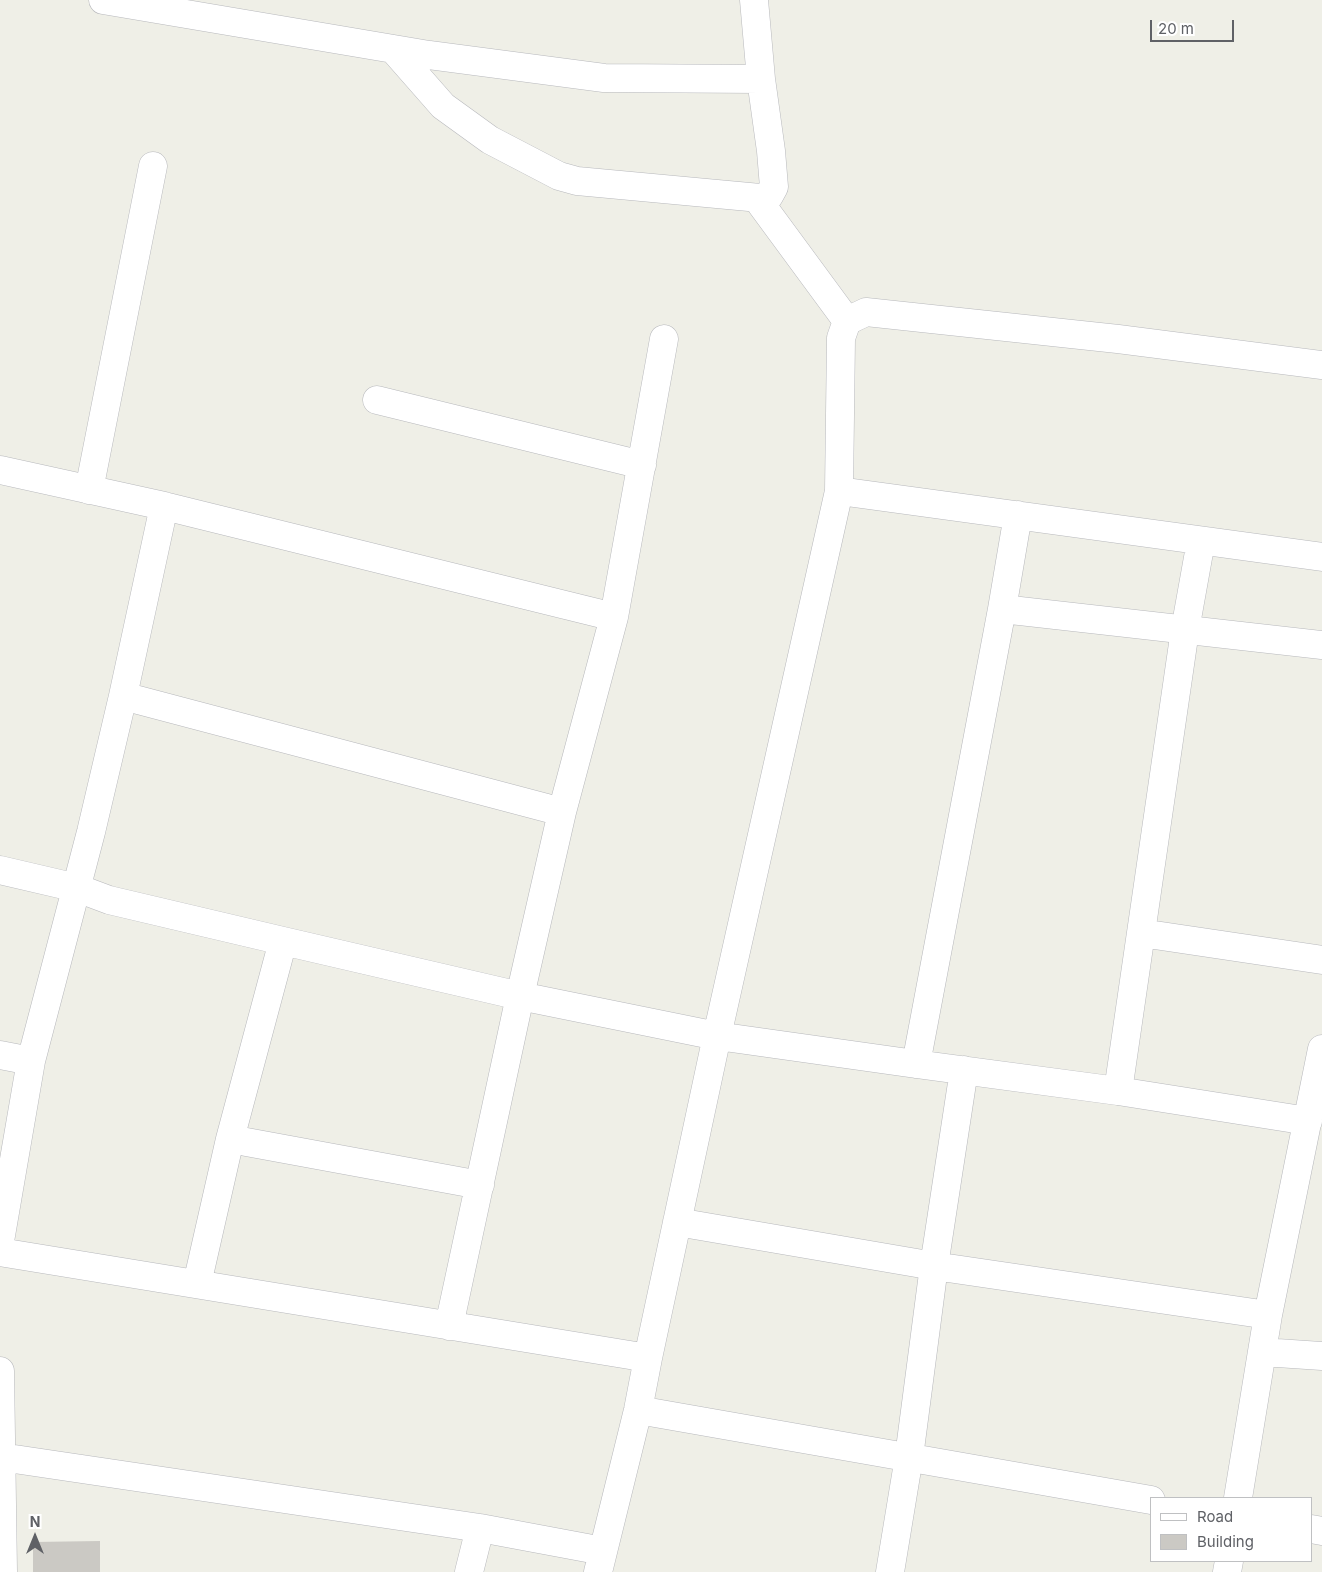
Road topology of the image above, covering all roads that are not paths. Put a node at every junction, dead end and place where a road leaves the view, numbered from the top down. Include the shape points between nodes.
1 (104, 0) edge
2 (754, 0) edge
3 (393, 49) junction
4 (761, 79) junction
5 (153, 166) dead end
6 (760, 198) junction
7 (847, 321) junction
8 (664, 339) dead end
9 (1322, 365) edge
10 (377, 400) dead end
11 (642, 465) junction
12 (0, 470) edge
13 (89, 490) junction
14 (839, 491) junction
15 (164, 506) junction
16 (1018, 515) junction
17 (1201, 541) junction
18 (1322, 557) edge
19 (1002, 609) junction
20 (614, 617) junction
21 (1185, 630) junction
22 (1322, 645) edge
23 (123, 696) junction
24 (562, 812) junction
25 (0, 870) edge
26 (77, 888) junction
27 (1141, 933) junction
28 (283, 942) junction
29 (1322, 960) edge
30 (520, 996) junction
31 (717, 1036) junction
32 (1322, 1049) edge
33 (0, 1055) edge
34 (31, 1061) junction
35 (916, 1064) junction
36 (964, 1070) junction
37 (1118, 1091) junction
38 (1308, 1122) junction
39 (230, 1139) junction
40 (480, 1185) junction
41 (677, 1222) junction
42 (0, 1241) edge
43 (0, 1252) edge
44 (934, 1266) junction
45 (197, 1284) junction
46 (1268, 1315) junction
47 (450, 1326) junction
48 (1262, 1352) junction
49 (1322, 1356) edge
50 (648, 1358) junction
51 (0, 1371) edge
52 (638, 1410) junction
53 (1, 1457) junction
54 (909, 1457) junction
55 (1238, 1497) edge
56 (1150, 1500) edge
57 (480, 1528) junction
58 (601, 1561) edge
59 (3, 1572) edge
60 (469, 1572) edge
61 (890, 1572) edge

1 - 3 street
2 - 4 street
3 - 4 street via 604,78
3 - 6 street via 443,106 490,140 559,176 577,181
4 - 6 street via 774,187 769,196
5 - 13 street
6 - 7 street via 758,200
7 - 9 street via 866,312
7 - 14 street via 841,338
8 - 11 street
10 - 11 street
11 - 20 street
12 - 13 street
13 - 15 street
14 - 16 street
14 - 31 street
15 - 20 street
15 - 23 street
16 - 17 street
16 - 19 street
17 - 18 street
17 - 21 street
19 - 21 street
19 - 35 street
20 - 24 street
21 - 22 street
21 - 27 street
23 - 24 street
23 - 26 street
24 - 30 street
25 - 26 street
26 - 28 street via 109,900
26 - 34 street
27 - 29 street
27 - 37 street
28 - 30 street
28 - 39 street
30 - 31 street
30 - 40 street
31 - 35 street
31 - 41 street
32 - 38 street
33 - 34 street
34 - 42 street
35 - 36 street
36 - 37 street
36 - 44 street
37 - 38 street
38 - 46 street
39 - 40 street
39 - 45 street
40 - 47 street
41 - 44 street
41 - 50 street
43 - 45 street
44 - 46 street
44 - 54 street
45 - 47 street
46 - 48 street
47 - 50 street
48 - 49 street
48 - 55 street
50 - 52 street
51 - 53 street
52 - 54 street
52 - 58 street
53 - 57 street
53 - 59 street
54 - 56 street
54 - 61 street
57 - 58 street
57 - 60 street

